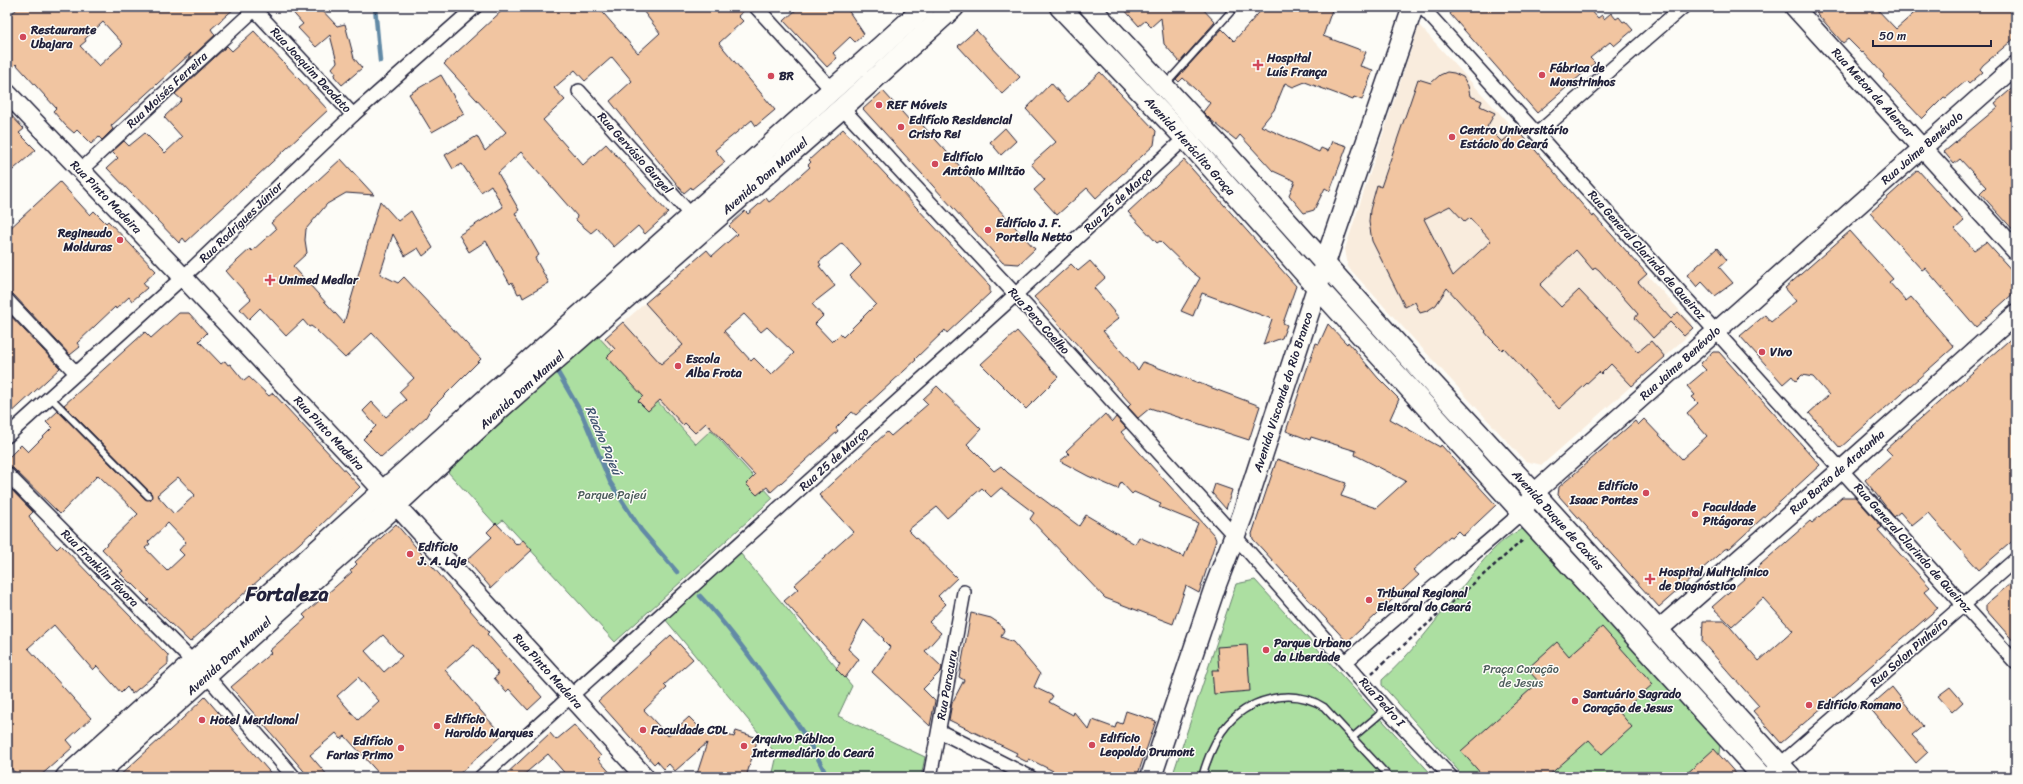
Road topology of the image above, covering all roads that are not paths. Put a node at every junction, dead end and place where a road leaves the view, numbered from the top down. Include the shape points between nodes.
1 (475, 7) edge
2 (756, 7) edge
3 (925, 7) edge
4 (954, 7) edge
5 (1060, 7) edge
6 (1090, 7) edge
7 (1235, 7) edge
8 (1413, 7) edge
9 (1422, 7) edge
10 (1683, 7) edge
11 (1794, 7) edge
12 (253, 8) edge
13 (2016, 65) edge
14 (1164, 86) junction
15 (579, 91) dead end
16 (833, 91) junction
17 (7, 93) edge
18 (842, 108) junction
19 (353, 115) junction
20 (1537, 134) junction
21 (1184, 138) junction
22 (1922, 147) junction
23 (81, 170) junction
24 (691, 215) junction
25 (2016, 251) edge
26 (1325, 264) junction
27 (183, 277) junction
28 (1318, 288) junction
29 (1016, 295) junction
30 (7, 300) edge
31 (2016, 314) edge
32 (1715, 331) junction
33 (76, 373) junction
34 (50, 397) junction
35 (7, 436) edge
36 (1842, 470) junction
37 (7, 474) edge
38 (1534, 493) junction
39 (148, 496) dead end
40 (389, 498) junction
41 (1522, 512) junction
42 (1234, 536) junction
43 (2016, 559) edge
44 (964, 592) dead end
45 (1964, 605) junction
46 (1658, 630) junction
47 (193, 662) junction
48 (1346, 662) junction
49 (2016, 663) edge
50 (207, 676) junction
51 (570, 696) junction
52 (1386, 709) junction
53 (939, 731) junction
54 (1353, 737) junction
55 (1779, 773) edge
56 (66, 777) edge
57 (94, 777) edge
58 (294, 777) edge
59 (481, 777) edge
60 (645, 777) edge
61 (930, 777) edge
62 (1030, 777) edge
63 (1152, 777) edge
64 (1202, 777) edge
65 (1389, 777) edge
66 (1451, 777) edge
67 (1763, 777) edge

1 - 19 street, Rua Rodrigues Júnior
2 - 16 street
3 - 16 main road, Avenida Dom Manuel
4 - 18 main road, Avenida Dom Manuel
5 - 21 main road, Avenida Heráclito Graça
6 - 14 main road, Avenida Heráclito Graça
7 - 14 lane
8 - 26 main road, Avenida Visconde do Rio Branco
9 - 20 street, Rua General Clarindo de Queiroz
10 - 20 street
11 - 22 street, Rua Meton de Alencar
12 - 19 street, Rua Joaquim Deodato
12 - 23 street, Rua Moisés Ferreira
13 - 22 street, Rua Jaime Benévolo
14 - 26 main road, Avenida Heráclito Graça
15 - 24 street, Rua Gervásio Gurgel
16 - 24 main road, Avenida Dom Manuel
17 - 23 street, Rua Pinto Madeira
18 - 29 street, Rua Pero Coelho
18 - 40 main road, Avenida Dom Manuel via 495,413
19 - 27 street, Rua Rodrigues Júnior
20 - 32 street, Rua General Clarindo de Queiroz
21 - 28 main road, Avenida Heráclito Graça
21 - 29 street, Rua 25 de Março
22 - 25 street, Rua Meton de Alencar
22 - 32 street, Rua Jaime Benévolo
23 - 27 street, Rua Pinto Madeira
24 - 40 main road, Avenida Dom Manuel
26 - 28 main road, Avenida Visconde do Rio Branco
26 - 38 main road, Avenida Duque de Caxias
27 - 33 street, Rua Rodrigues Júnior
27 - 40 street, Rua Pinto Madeira
28 - 41 main road, Avenida Duque de Caxias
28 - 42 main road, Avenida Visconde do Rio Branco
29 - 42 street, Rua Pero Coelho
29 - 51 street, Rua 25 de Março
30 - 33 street
31 - 36 street, Rua Barão de Aratanha
32 - 36 street, Rua General Clarindo de Queiroz
32 - 38 street, Rua Jaime Benévolo
33 - 34 street, Rua Rodrigues Júnior
34 - 35 street, Rua Rodrigues Júnior
34 - 39 lane
36 - 45 street, Rua General Clarindo de Queiroz
36 - 46 street, Rua Barão de Aratanha
37 - 47 street, Rua Franklin Távora
38 - 41 street, Rua Jaime Benévolo
38 - 46 main road, Avenida Duque de Caxias
40 - 47 main road, Avenida Dom Manuel
40 - 50 main road, Avenida Dom Manuel
40 - 51 street, Rua Pinto Madeira
41 - 48 street, Rua Jaime Benévolo via 1397,615
41 - 67 main road, Avenida Duque de Caxias
42 - 48 street, Rua Pedro I
42 - 63 main road, Avenida Visconde do Rio Branco
43 - 45 street, Rua Solon Pinheiro
44 - 53 street, Rua Paracuru
45 - 49 street, Rua General Clarindo de Queiroz
45 - 55 street, Rua Solon Pinheiro
46 - 55 main road, Avenida Duque de Caxias
47 - 56 main road, Avenida Dom Manuel
48 - 52 street, Rua Pedro I
50 - 57 main road, Avenida Dom Manuel
50 - 58 street
51 - 59 street, Rua 25 de Março
51 - 60 street, Rua Pinto Madeira
52 - 54 lane
52 - 66 street, Rua Pedro I
53 - 61 street, Rua Paracuru
53 - 62 street
54 - 64 lane via 1314,700 1291,696 1265,700 1242,710 1230,720 1206,762
54 - 65 lane

